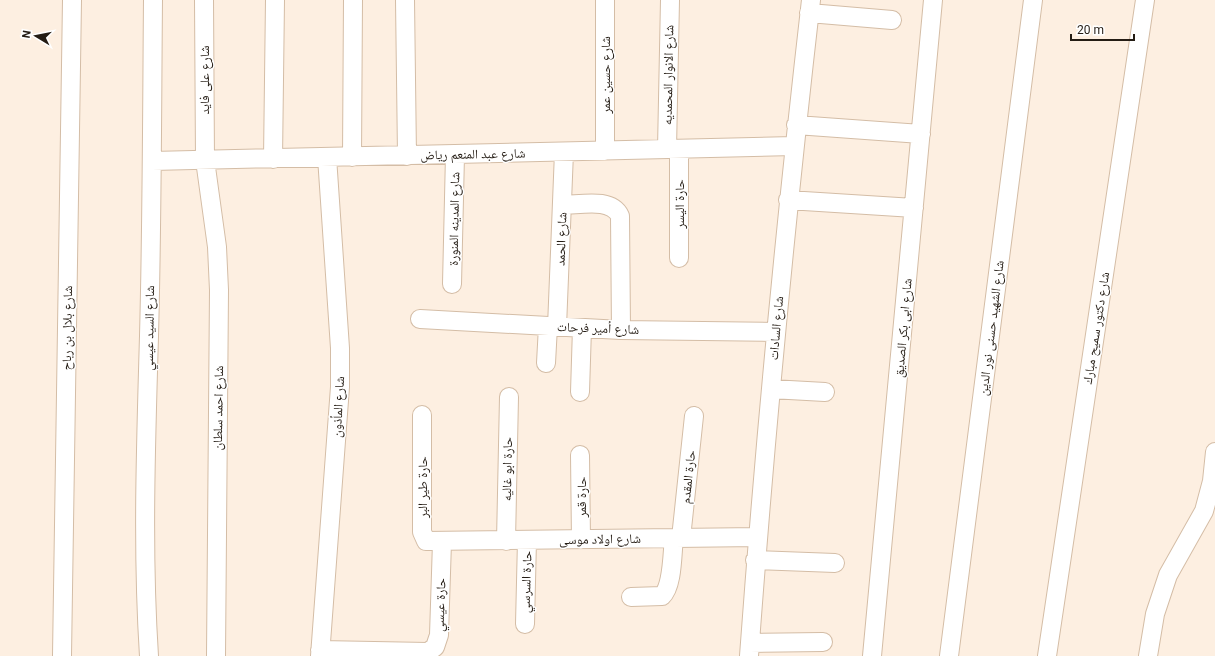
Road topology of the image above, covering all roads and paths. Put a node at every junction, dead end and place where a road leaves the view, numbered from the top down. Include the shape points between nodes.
1 (72, 0) edge
2 (153, 0) edge
3 (204, 0) edge
4 (275, 0) edge
5 (353, 0) edge
6 (405, 0) edge
7 (605, 0) edge
8 (670, 0) edge
9 (933, 0) edge
10 (1033, 0) edge
11 (1145, 0) edge
12 (810, 7) edge
13 (892, 20) dead end
14 (796, 125) junction
15 (921, 134) junction
16 (794, 146) junction
17 (673, 149) junction
18 (605, 151) junction
19 (564, 152) junction
20 (455, 154) junction
21 (407, 156) junction
22 (327, 157) junction
23 (352, 157) junction
24 (273, 159) junction
25 (205, 160) junction
26 (152, 161) junction
27 (788, 200) junction
28 (562, 206) junction
29 (914, 208) junction
30 (679, 258) dead end
31 (452, 284) dead end
32 (420, 319) dead end
33 (552, 326) junction
34 (582, 328) junction
35 (620, 330) junction
36 (776, 332) junction
37 (546, 362) dead end
38 (771, 389) junction
39 (580, 392) dead end
40 (825, 392) dead end
41 (509, 397) dead end
42 (422, 415) dead end
43 (694, 416) dead end
44 (1215, 452) edge
45 (580, 455) dead end
46 (758, 537) junction
47 (678, 538) junction
48 (527, 540) junction
49 (581, 540) junction
50 (506, 541) junction
51 (442, 542) junction
52 (755, 560) junction
53 (835, 563) dead end
54 (632, 597) dead end
55 (525, 624) dead end
56 (823, 642) dead end
57 (749, 650) edge
58 (320, 653) edge
59 (62, 656) edge
60 (149, 656) edge
61 (216, 656) edge
62 (872, 656) edge
63 (949, 656) edge
64 (1047, 656) edge
65 (1148, 656) edge

1 - 59 street, شارع بلال بن رباح
2 - 26 street, شارع السيد عيسي
3 - 25 street, شارع على فايد
4 - 24 street
5 - 23 street
6 - 21 street
7 - 18 street, شارع حسين عمر
8 - 17 street, شارع الانوار المحمديه
9 - 15 street, شارع ابى بكر الصديق
10 - 63 street, شارع الشهيد حسنى نور الدين
11 - 64 street, شارع دكتور سميح مبارك
12 - 13 street
12 - 14 street, شارع السادات
14 - 15 street
14 - 16 street, شارع السادات
15 - 29 street, شارع ابى بكر الصديق
16 - 17 street, شارع عبد المنعم رياض
16 - 27 street, شارع السادات
17 - 18 street, شارع عبد المنعم رياض
17 - 30 street, حارة اليسر
18 - 19 street, شارع عبد المنعم رياض
19 - 20 street, شارع عبد المنعم رياض
19 - 28 street, شارع الحمد
20 - 21 street, شارع عبد المنعم رياض
20 - 31 street, شارع المدينه المنورة
21 - 23 street, شارع عبد المنعم رياض
22 - 23 street, شارع عبد المنعم رياض
22 - 24 street, شارع عبد المنعم رياض
22 - 58 street, شارع المأذون via 340,348 340,387
24 - 25 street, شارع عبد المنعم رياض
25 - 26 street, شارع عبد المنعم رياض
25 - 61 street, شارع احمد سلطان via 220,290
26 - 60 street, شارع السيد عيسي via 145,507 145,592
27 - 29 street
27 - 36 street, شارع السادات
28 - 33 street, شارع الحمد
28 - 35 street via 608,205 618,211
29 - 62 street, شارع ابى بكر الصديق
32 - 33 street, شارع أمير فرحات
33 - 34 street, شارع أمير فرحات
33 - 37 street, شارع الحمد
34 - 35 street, شارع أمير فرحات
34 - 39 street
35 - 36 street, شارع أمير فرحات
36 - 38 street, شارع السادات
38 - 40 street
38 - 46 street, شارع السادات
41 - 50 street, حارة ابو غاليه
42 - 51 street, حارة طير البر via 422,532 426,541
43 - 47 street, حارة المقدم
44 - 65 street via 1212,481 1204,511 1168,575 1159,601
45 - 49 street, حارة قمر
46 - 47 street, شارع اولاد موسى
46 - 52 street, شارع السادات
47 - 49 street, شارع اولاد موسى
47 - 54 street, حارة المقدم via 665,593 662,596
48 - 49 street, شارع اولاد موسى
48 - 50 street, شارع اولاد موسى
48 - 55 street, حارة السرسي
50 - 51 street, شارع اولاد موسى
51 - 58 street, حارة عيسي via 440,634 435,648 428,652
52 - 53 street
52 - 57 street, شارع السادات
56 - 57 street

